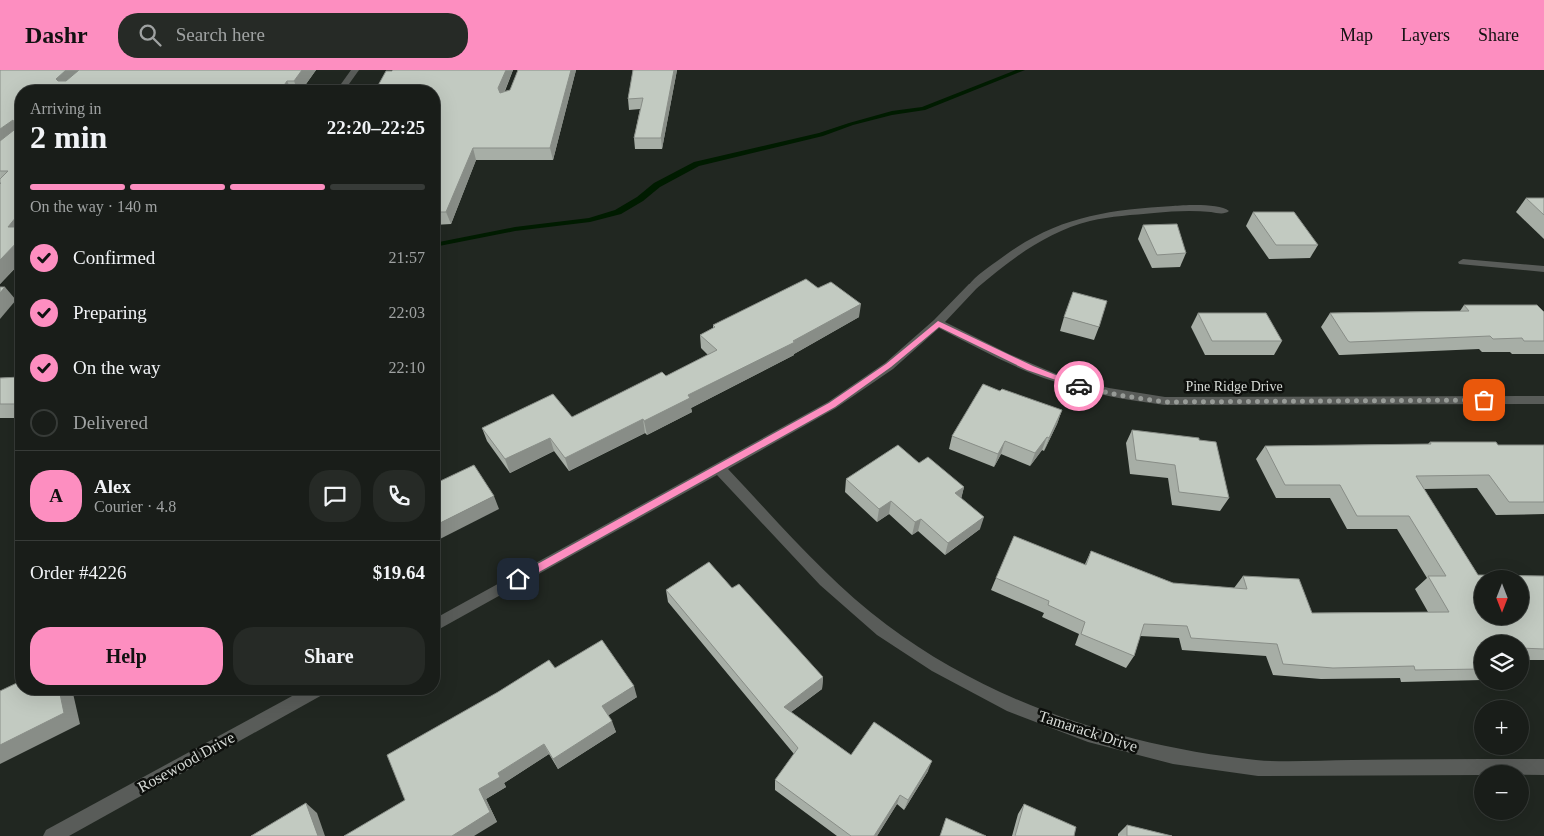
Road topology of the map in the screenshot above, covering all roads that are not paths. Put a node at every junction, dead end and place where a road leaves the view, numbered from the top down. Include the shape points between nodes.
1 (355, 70) edge
2 (344, 85) edge
3 (1224, 211) dead end
4 (1463, 262) dead end
5 (1544, 268) edge
6 (938, 323) junction
7 (1544, 400) edge
8 (719, 468) junction
9 (440, 623) edge
10 (308, 695) edge
11 (1544, 767) edge
12 (52, 836) edge

1 - 2 street
3 - 6 street via 1200,207 1132,212 1077,221 1006,258 973,286
4 - 5 street
6 - 7 street, Pine Ridge Drive via 1030,368 1074,384 1165,402
6 - 8 street via 889,366 832,405
8 - 9 street
8 - 11 street, Tamarack Drive via 825,581 882,630 937,666 1013,706 1088,734 1172,756 1258,768
10 - 12 street, Rosewood Drive

